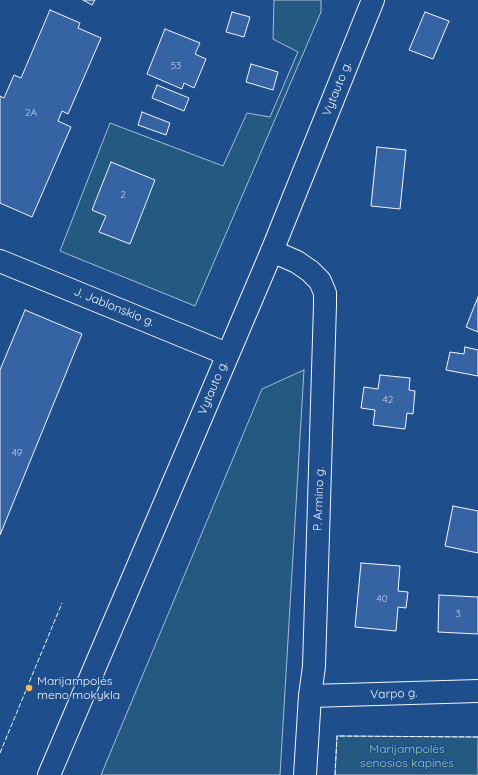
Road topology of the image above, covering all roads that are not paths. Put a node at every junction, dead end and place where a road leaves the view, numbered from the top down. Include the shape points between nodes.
1 (373, 0) edge
2 (272, 251) junction
3 (0, 261) edge
4 (227, 354) junction
5 (478, 692) edge
6 (310, 696) junction
7 (49, 775) edge
8 (305, 775) edge

1 - 2 main road, Vytauto g.
2 - 4 main road, Vytauto g.
2 - 6 main road, P. Armino g. via 310,271 320,281 324,293 314,666
3 - 4 main road, J. Jablonskio g.
4 - 7 main road, Vytauto g.
5 - 6 main road, Varpo g.
6 - 8 main road, P. Armino g.

